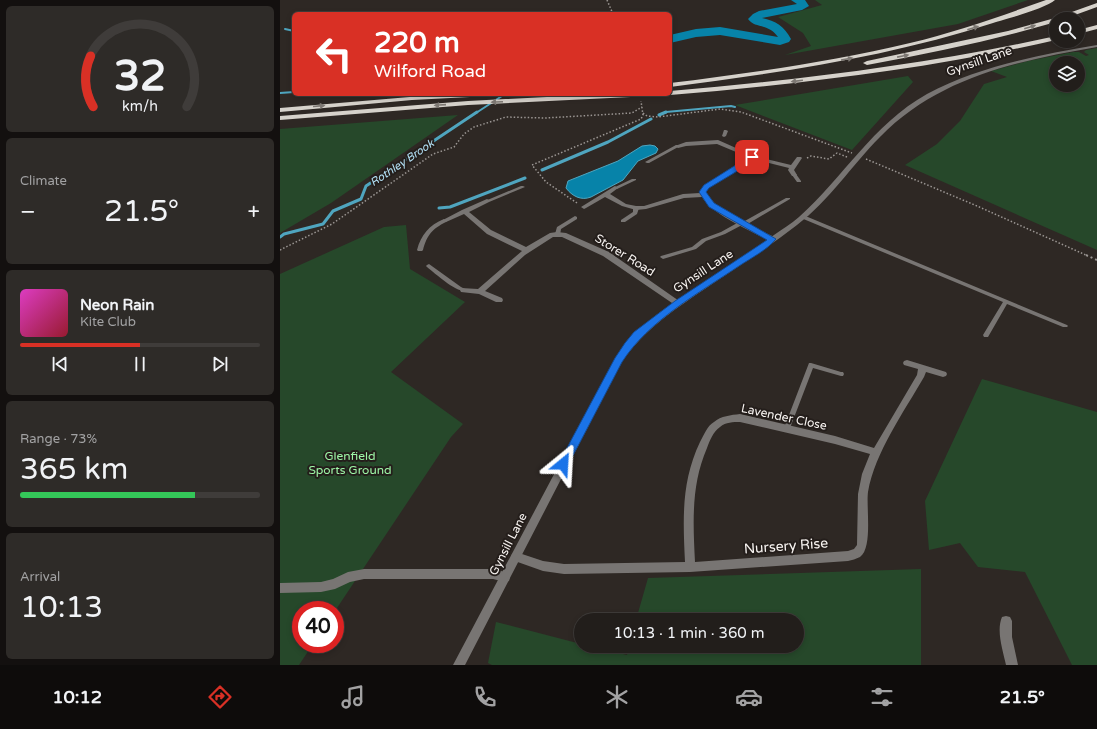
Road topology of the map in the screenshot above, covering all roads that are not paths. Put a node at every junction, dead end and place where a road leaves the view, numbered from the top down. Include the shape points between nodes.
1 (1052, 0) edge
2 (1097, 5) edge
3 (1077, 12) edge
4 (1049, 22) edge
5 (1097, 27) edge
6 (1049, 29) edge
7 (1085, 30) edge
8 (1049, 39) edge
9 (1097, 46) edge
10 (861, 64) dead end
11 (846, 67) dead end
12 (864, 72) junction
13 (672, 85) edge
14 (672, 85) edge
15 (672, 92) edge
16 (450, 96) edge
17 (609, 96) edge
18 (280, 110) edge
19 (280, 118) edge
20 (725, 133) dead end
21 (718, 142) junction
22 (678, 146) joint
23 (752, 157) junction
24 (799, 159) road end
25 (647, 162) dead end
26 (792, 167) junction
27 (797, 178) dead end
28 (634, 180) dead end
29 (523, 187) dead end
30 (615, 188) joint
31 (605, 194) junction
32 (703, 195) junction
33 (788, 199) dead end
34 (487, 202) joint
35 (584, 207) road end
36 (636, 208) junction
37 (464, 211) junction
38 (803, 217) junction
39 (575, 218) dead end
40 (444, 221) joint
41 (622, 221) dead end
42 (742, 223) junction
43 (558, 234) junction
44 (772, 239) junction
45 (420, 250) dead end
46 (528, 251) junction
47 (663, 257) dead end
48 (429, 266) dead end
49 (464, 290) joint
50 (480, 292) junction
51 (499, 300) dead end
52 (1006, 302) junction
53 (678, 303) junction
54 (1065, 326) dead end
55 (986, 336) dead end
56 (907, 363) dead end
57 (922, 368) junction
58 (841, 374) dead end
59 (943, 374) dead end
60 (787, 428) junction
61 (876, 452) junction
62 (516, 557) junction
63 (690, 567) junction
64 (506, 577) junction
65 (280, 588) edge
66 (1006, 621) dead end
67 (459, 665) edge
68 (1012, 665) edge

13 -> 1 highway via 803,68 880,53 970,29
2 - 3 highway
10 -> 4 highway via 964,44
5 - 7 highway
6 - 12 highway via 982,48
8 - 12 highway via 961,58
9 - 38 street, Gynsill Lane via 1021,60 974,74 926,97 902,114
11 - 14 highway
12 -> 15 highway via 762,85
18 -> 16 highway
17 -> 19 highway
20 - 21 street
21 - 22 street
21 - 23 street
22 - 25 lane
23 - 26 street
23 - 32 street via 707,186
24 - 26 street
26 - 27 street via 791,170
28 - 30 lane
29 - 34 lane
30 - 31 street
31 - 35 street
31 - 36 street via 624,205
32 - 36 street via 683,196
32 - 42 street via 712,205
33 - 42 lane
34 - 37 street
36 - 41 lane via 635,213
37 - 40 street
37 - 46 street via 489,232
38 - 44 street, Gynsill Lane
38 - 52 lane
39 - 43 lane via 559,228
40 - 45 lane via 430,228 422,239
42 - 44 street
42 - 47 lane via 704,240 694,248
43 - 46 street via 552,235
43 - 53 street, Storer Road via 606,254
44 - 53 street, Gynsill Lane
46 - 50 street
48 - 49 lane
49 - 50 street
50 - 51 street
52 - 54 lane
52 - 55 lane
53 - 62 street, Gynsill Lane via 649,324 628,345
56 - 57 street
57 - 59 street
57 - 61 street, Nursery Rise via 921,375
58 - 60 lane via 812,365
60 - 61 street, Lavender Close
60 - 63 street, Lavender Close via 740,418 727,419 717,424 708,436 697,457 690,480 687,511
61 - 63 street, Nursery Rise via 867,474 863,494 862,546 857,553 848,556
62 - 63 street, Nursery Rise via 564,569
62 - 64 street, Gynsill Lane
64 - 65 street via 493,574 364,574 321,587
64 - 67 street, Gynsill Lane
66 - 68 street via 1006,637

